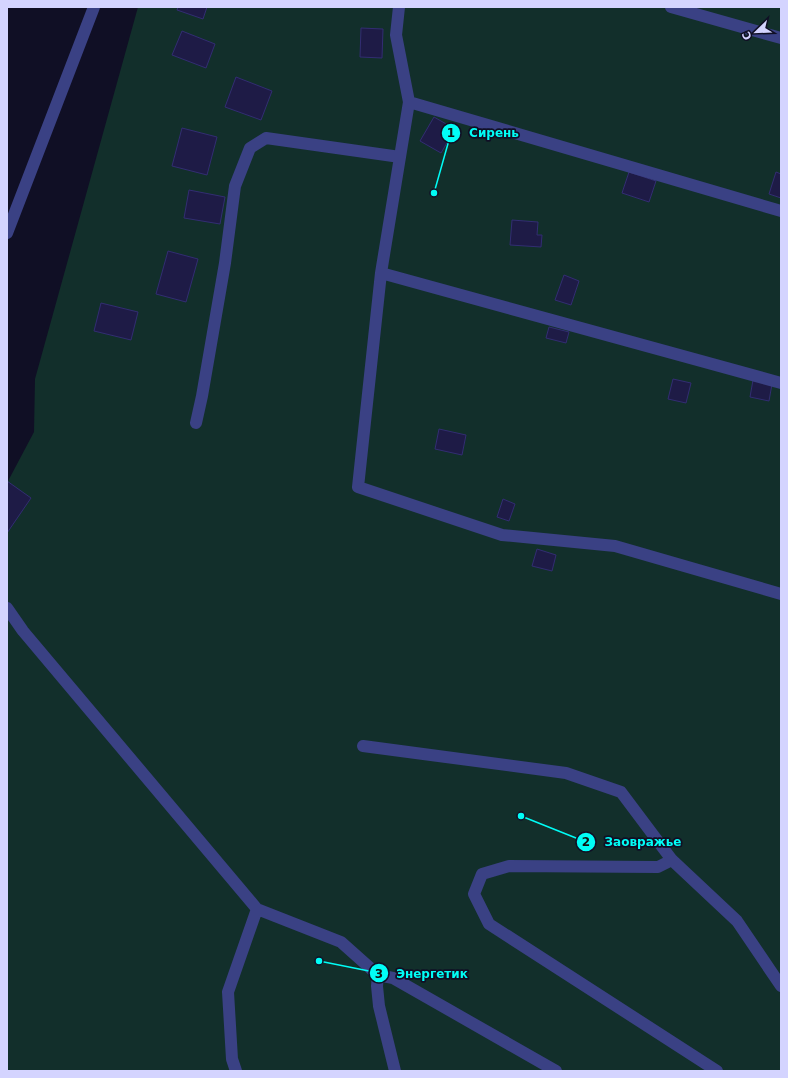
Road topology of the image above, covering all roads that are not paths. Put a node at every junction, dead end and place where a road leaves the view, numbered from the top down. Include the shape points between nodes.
1 (94, 7) edge
2 (398, 7) edge
3 (671, 7) edge
4 (781, 38) edge
5 (409, 102) junction
6 (400, 157) junction
7 (781, 211) edge
8 (7, 233) edge
9 (381, 273) junction
10 (781, 383) edge
11 (196, 423) dead end
12 (781, 594) edge
13 (7, 608) edge
14 (363, 746) dead end
15 (672, 860) junction
16 (257, 909) junction
17 (378, 975) junction
18 (781, 986) edge
19 (236, 1071) edge
20 (395, 1071) edge
21 (556, 1071) edge
22 (717, 1071) edge

1 - 8 street
2 - 5 street via 396,35
3 - 4 street
5 - 6 street
5 - 7 street
6 - 9 street
6 - 11 street via 266,138 250,148 235,186 225,263
9 - 10 street
9 - 12 street via 358,488 502,534 615,546
13 - 16 street via 23,631
14 - 15 street via 566,773 621,792
15 - 18 street via 737,922
15 - 22 street via 658,867 509,866 482,874 474,894 489,924
16 - 17 street via 341,942
16 - 19 street via 228,992 232,1059
17 - 20 street via 376,986 379,1006
17 - 21 street via 392,978

